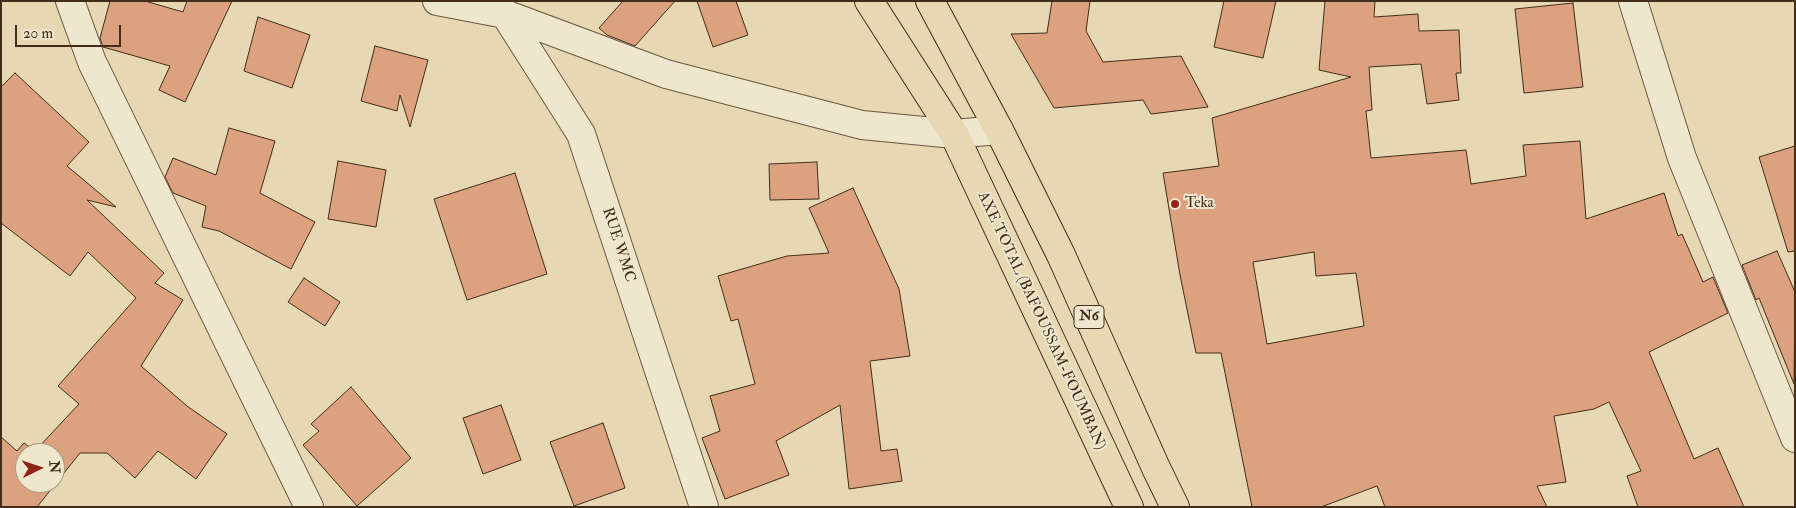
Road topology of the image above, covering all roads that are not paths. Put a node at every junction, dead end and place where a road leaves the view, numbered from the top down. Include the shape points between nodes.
1 (70, 1) edge
2 (437, 1) edge
3 (869, 1) edge
4 (930, 1) edge
5 (1633, 1) edge
6 (501, 8) edge
7 (999, 130) junction
8 (954, 134) junction
9 (1795, 438) edge
10 (308, 507) edge
11 (704, 507) edge
12 (1129, 507) edge
13 (1175, 507) edge

1 - 10 street via 92,62
2 - 6 street
3 - 8 highway, AXE TOTAL (BAFOUSSAM-FOUMBAN)
4 - 7 highway, N6
5 - 9 street via 1682,158
6 - 8 street via 666,74 862,125
6 - 11 street, RUE WMC via 581,134
7 - 8 street
7 - 13 highway, N6 via 1061,255
8 - 12 highway, AXE TOTAL (BAFOUSSAM-FOUMBAN)

